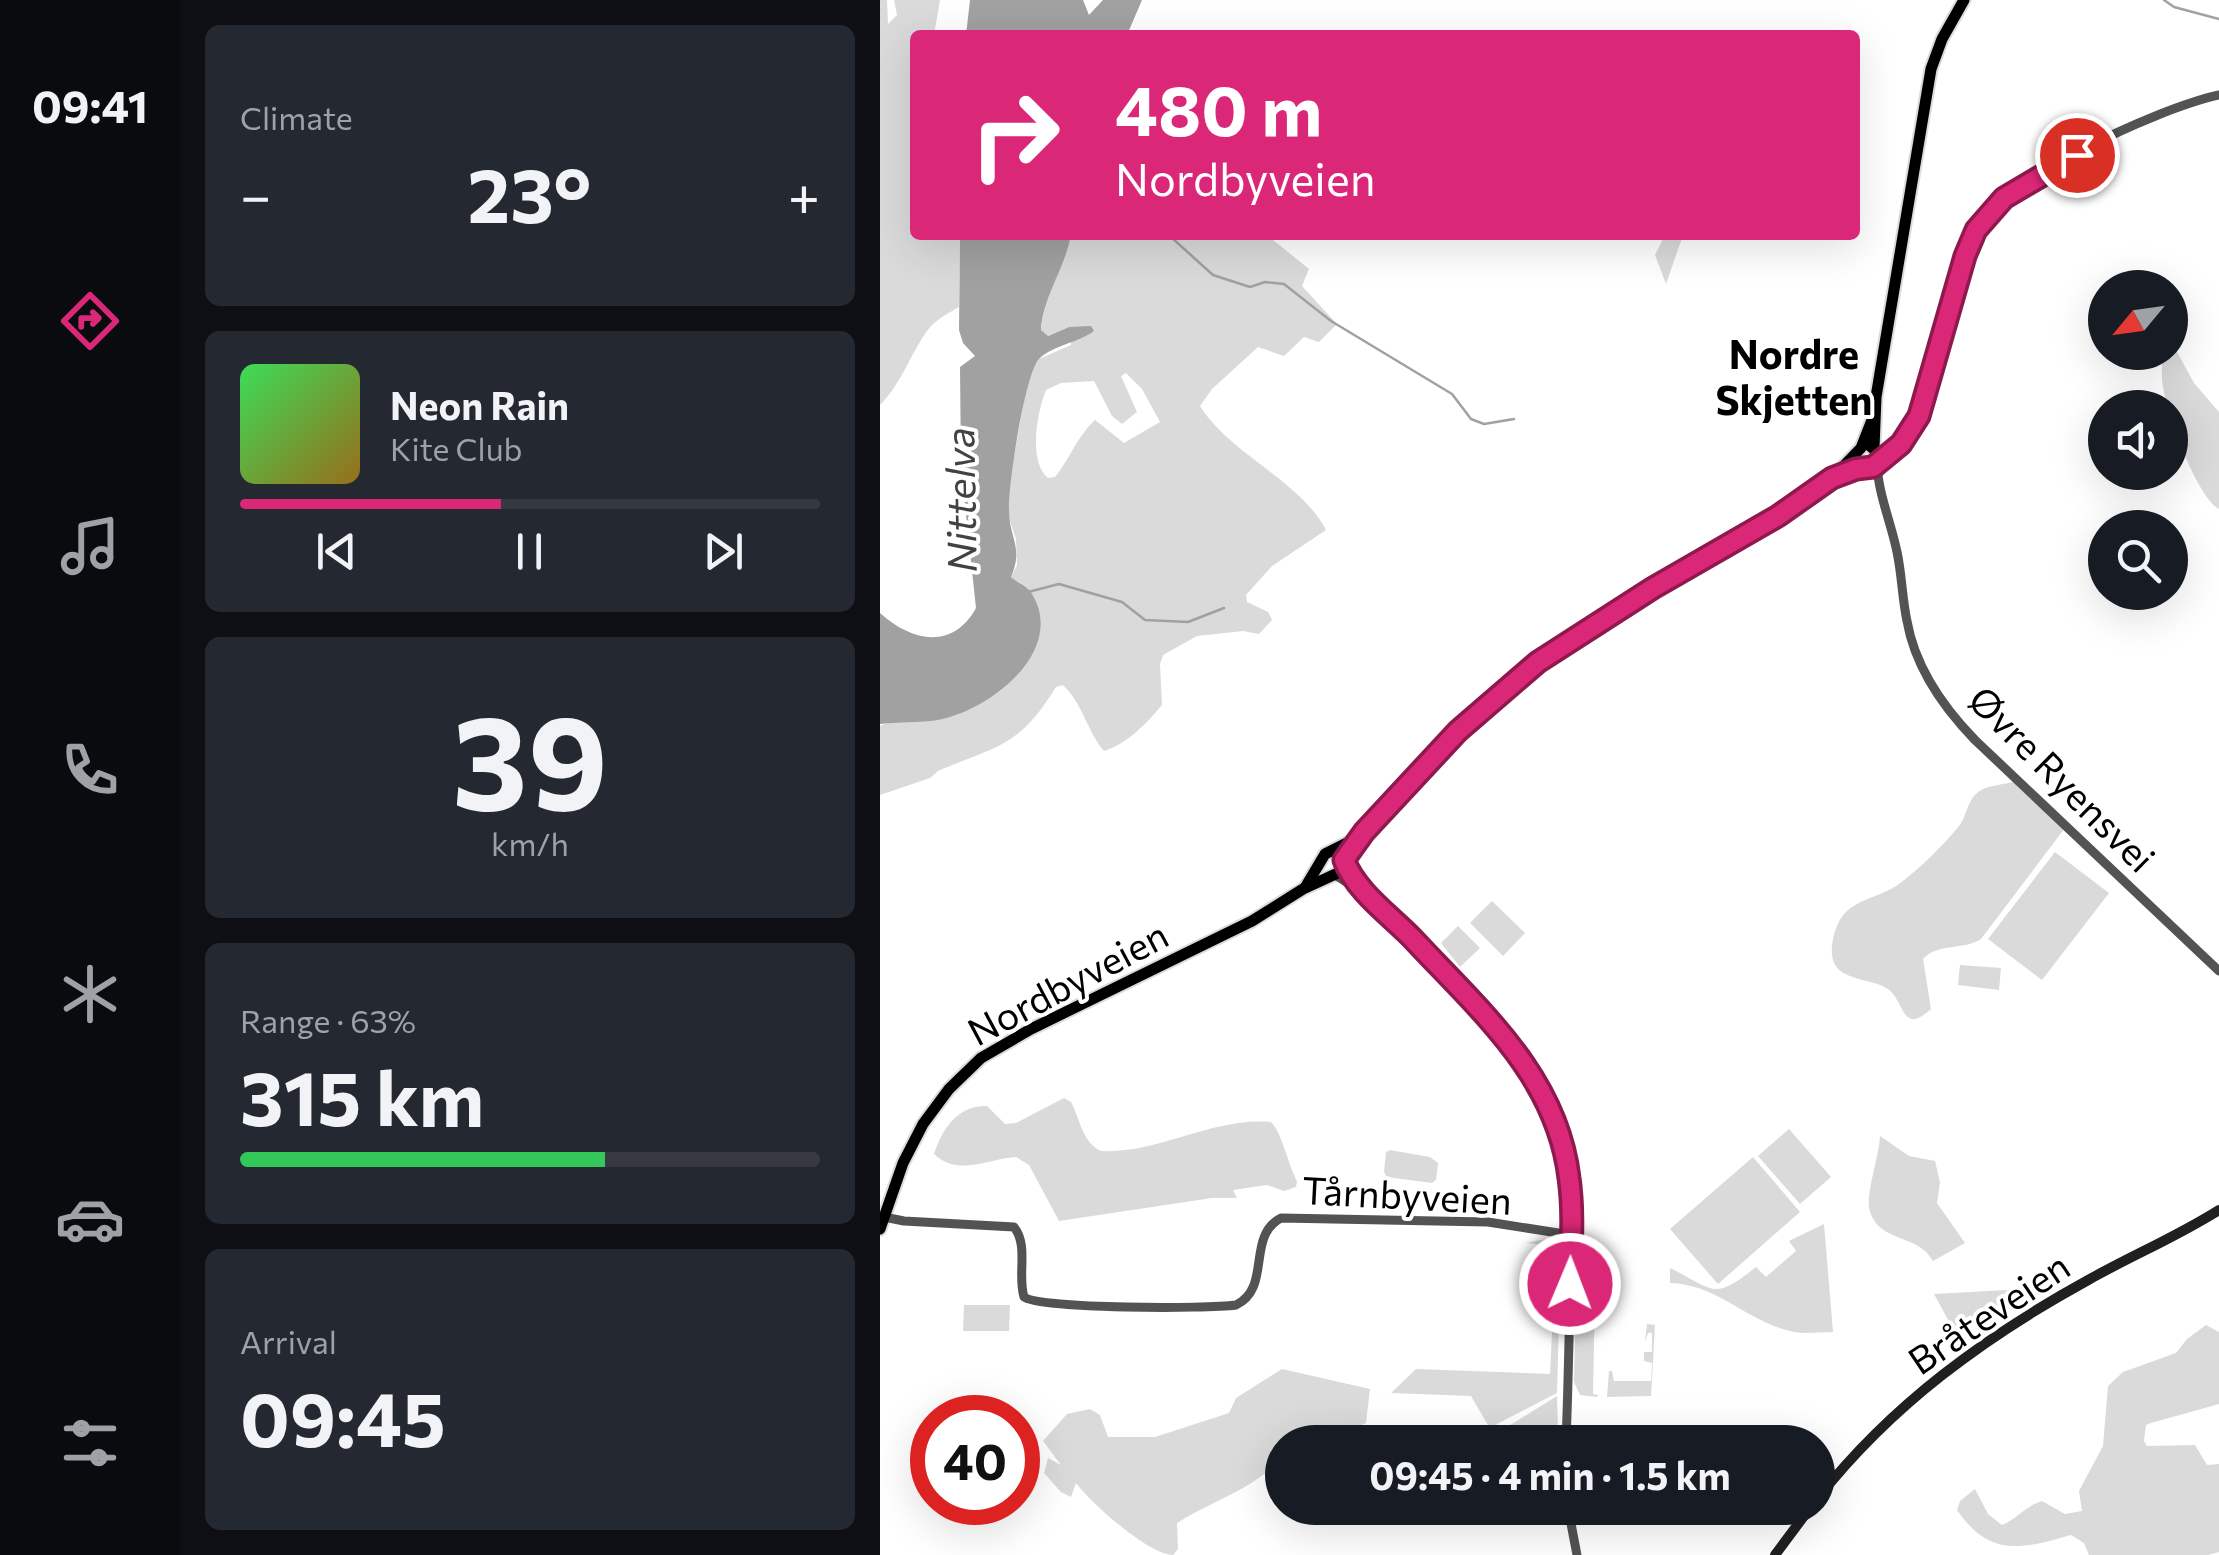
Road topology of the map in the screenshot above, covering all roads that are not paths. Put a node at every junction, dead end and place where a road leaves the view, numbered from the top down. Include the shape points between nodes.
1 (1964, 0) edge
2 (2219, 96) edge
3 (1869, 457) junction
4 (1341, 859) junction
5 (1321, 864) junction
6 (1332, 875) junction
7 (1303, 889) junction
8 (1368, 895) junction
9 (2219, 971) edge
10 (2219, 1210) edge
11 (882, 1222) edge
12 (1571, 1235) junction
13 (1566, 1425) edge
14 (1835, 1479) edge
15 (1570, 1525) edge
16 (1797, 1525) edge
17 (1577, 1555) edge
18 (1775, 1555) edge

1 - 3 main road via 1931,69
2 - 3 street via 2132,124 1990,212 1967,250 1918,421 1896,448
3 - 4 main road, Nordbyveien via 1538,662 1458,731
3 - 9 street, Øvre Ryensvei via 1898,554 1911,639 1944,704
4 - 5 main road, Nordbyveien via 1325,854
4 - 6 main road, Nordbyveien via 1340,872
4 - 8 street
5 - 6 main road
5 - 7 main road, Nordbyveien
6 - 7 main road, Nordbyveien
6 - 8 street
7 - 11 main road, Nordbyveien via 974,1064 917,1134
8 - 12 street via 1527,1066 1552,1112 1569,1176
10 - 14 main road, Bråteveien via 1973,1350 1885,1422
11 - 12 street, Tårnbyveien via 1009,1224 1021,1238 1024,1297 1070,1304 1236,1306 1253,1289 1262,1240 1280,1218 1488,1222
12 - 13 street
15 - 17 street
16 - 18 main road

